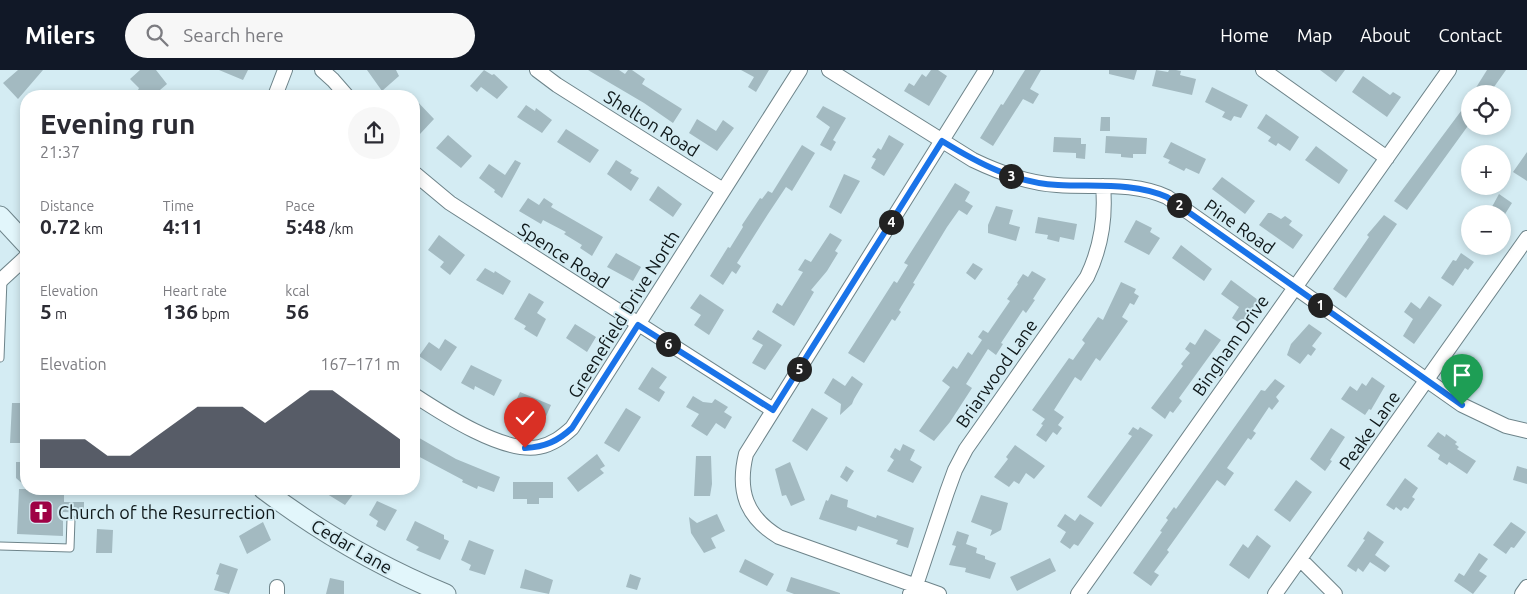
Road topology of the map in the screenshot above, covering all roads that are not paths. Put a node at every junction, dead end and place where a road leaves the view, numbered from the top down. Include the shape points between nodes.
1 (285, 70) edge
2 (322, 70) edge
3 (537, 70) edge
4 (800, 70) edge
5 (829, 70) edge
6 (986, 70) edge
7 (1263, 70) edge
8 (1448, 70) edge
9 (277, 90) edge
10 (342, 90) edge
11 (942, 141) junction
12 (1387, 158) junction
13 (420, 178) edge
14 (1104, 186) junction
15 (723, 190) junction
16 (0, 216) edge
17 (20, 238) edge
18 (1527, 238) edge
19 (20, 263) edge
20 (2, 280) edge
21 (1294, 287) junction
22 (638, 325) junction
23 (0, 358) edge
24 (1427, 381) junction
25 (420, 399) edge
26 (773, 410) junction
27 (1527, 431) edge
28 (271, 495) edge
29 (71, 519) dead end
30 (0, 546) edge
31 (1300, 559) junction
32 (1527, 587) edge
33 (915, 591) edge
34 (446, 594) edge
35 (939, 594) edge
36 (1078, 594) edge
37 (1275, 594) edge
38 (1335, 594) edge
39 (1522, 594) edge

1 - 9 street
2 - 10 street
3 - 15 street, Shelton Road
4 - 15 street, Greenefield Drive North
5 - 11 street, Pine Road
6 - 11 street
7 - 12 street
8 - 12 street, Bingham Drive
11 - 14 street, Pine Road via 973,160 1018,178 1056,185
11 - 26 street
12 - 21 street, Bingham Drive
13 - 22 street, Spence Road via 450,204
14 - 21 street, Pine Road via 1138,187 1167,197
14 - 33 street, Briarwood Lane via 1104,225 1091,269 966,449 946,492
15 - 22 street, Greenefield Drive North
16 - 17 main road
18 - 24 street, Peake Lane
19 - 20 street
20 - 23 lane
21 - 24 street, Pine Road
21 - 36 street, Bingham Drive
22 - 25 street, Greenefield Drive North via 572,428 550,444 525,448 501,441 450,418
22 - 26 street, Spence Road
24 - 27 street, Pine Road via 1483,417
24 - 31 street, Peake Lane
26 - 33 street via 746,454 742,470 745,497 758,521 779,537
28 - 34 main road, Cedar Lane via 337,541
29 - 30 lane via 70,548
31 - 37 street, Peake Lane
31 - 38 street
32 - 39 street
33 - 35 street

